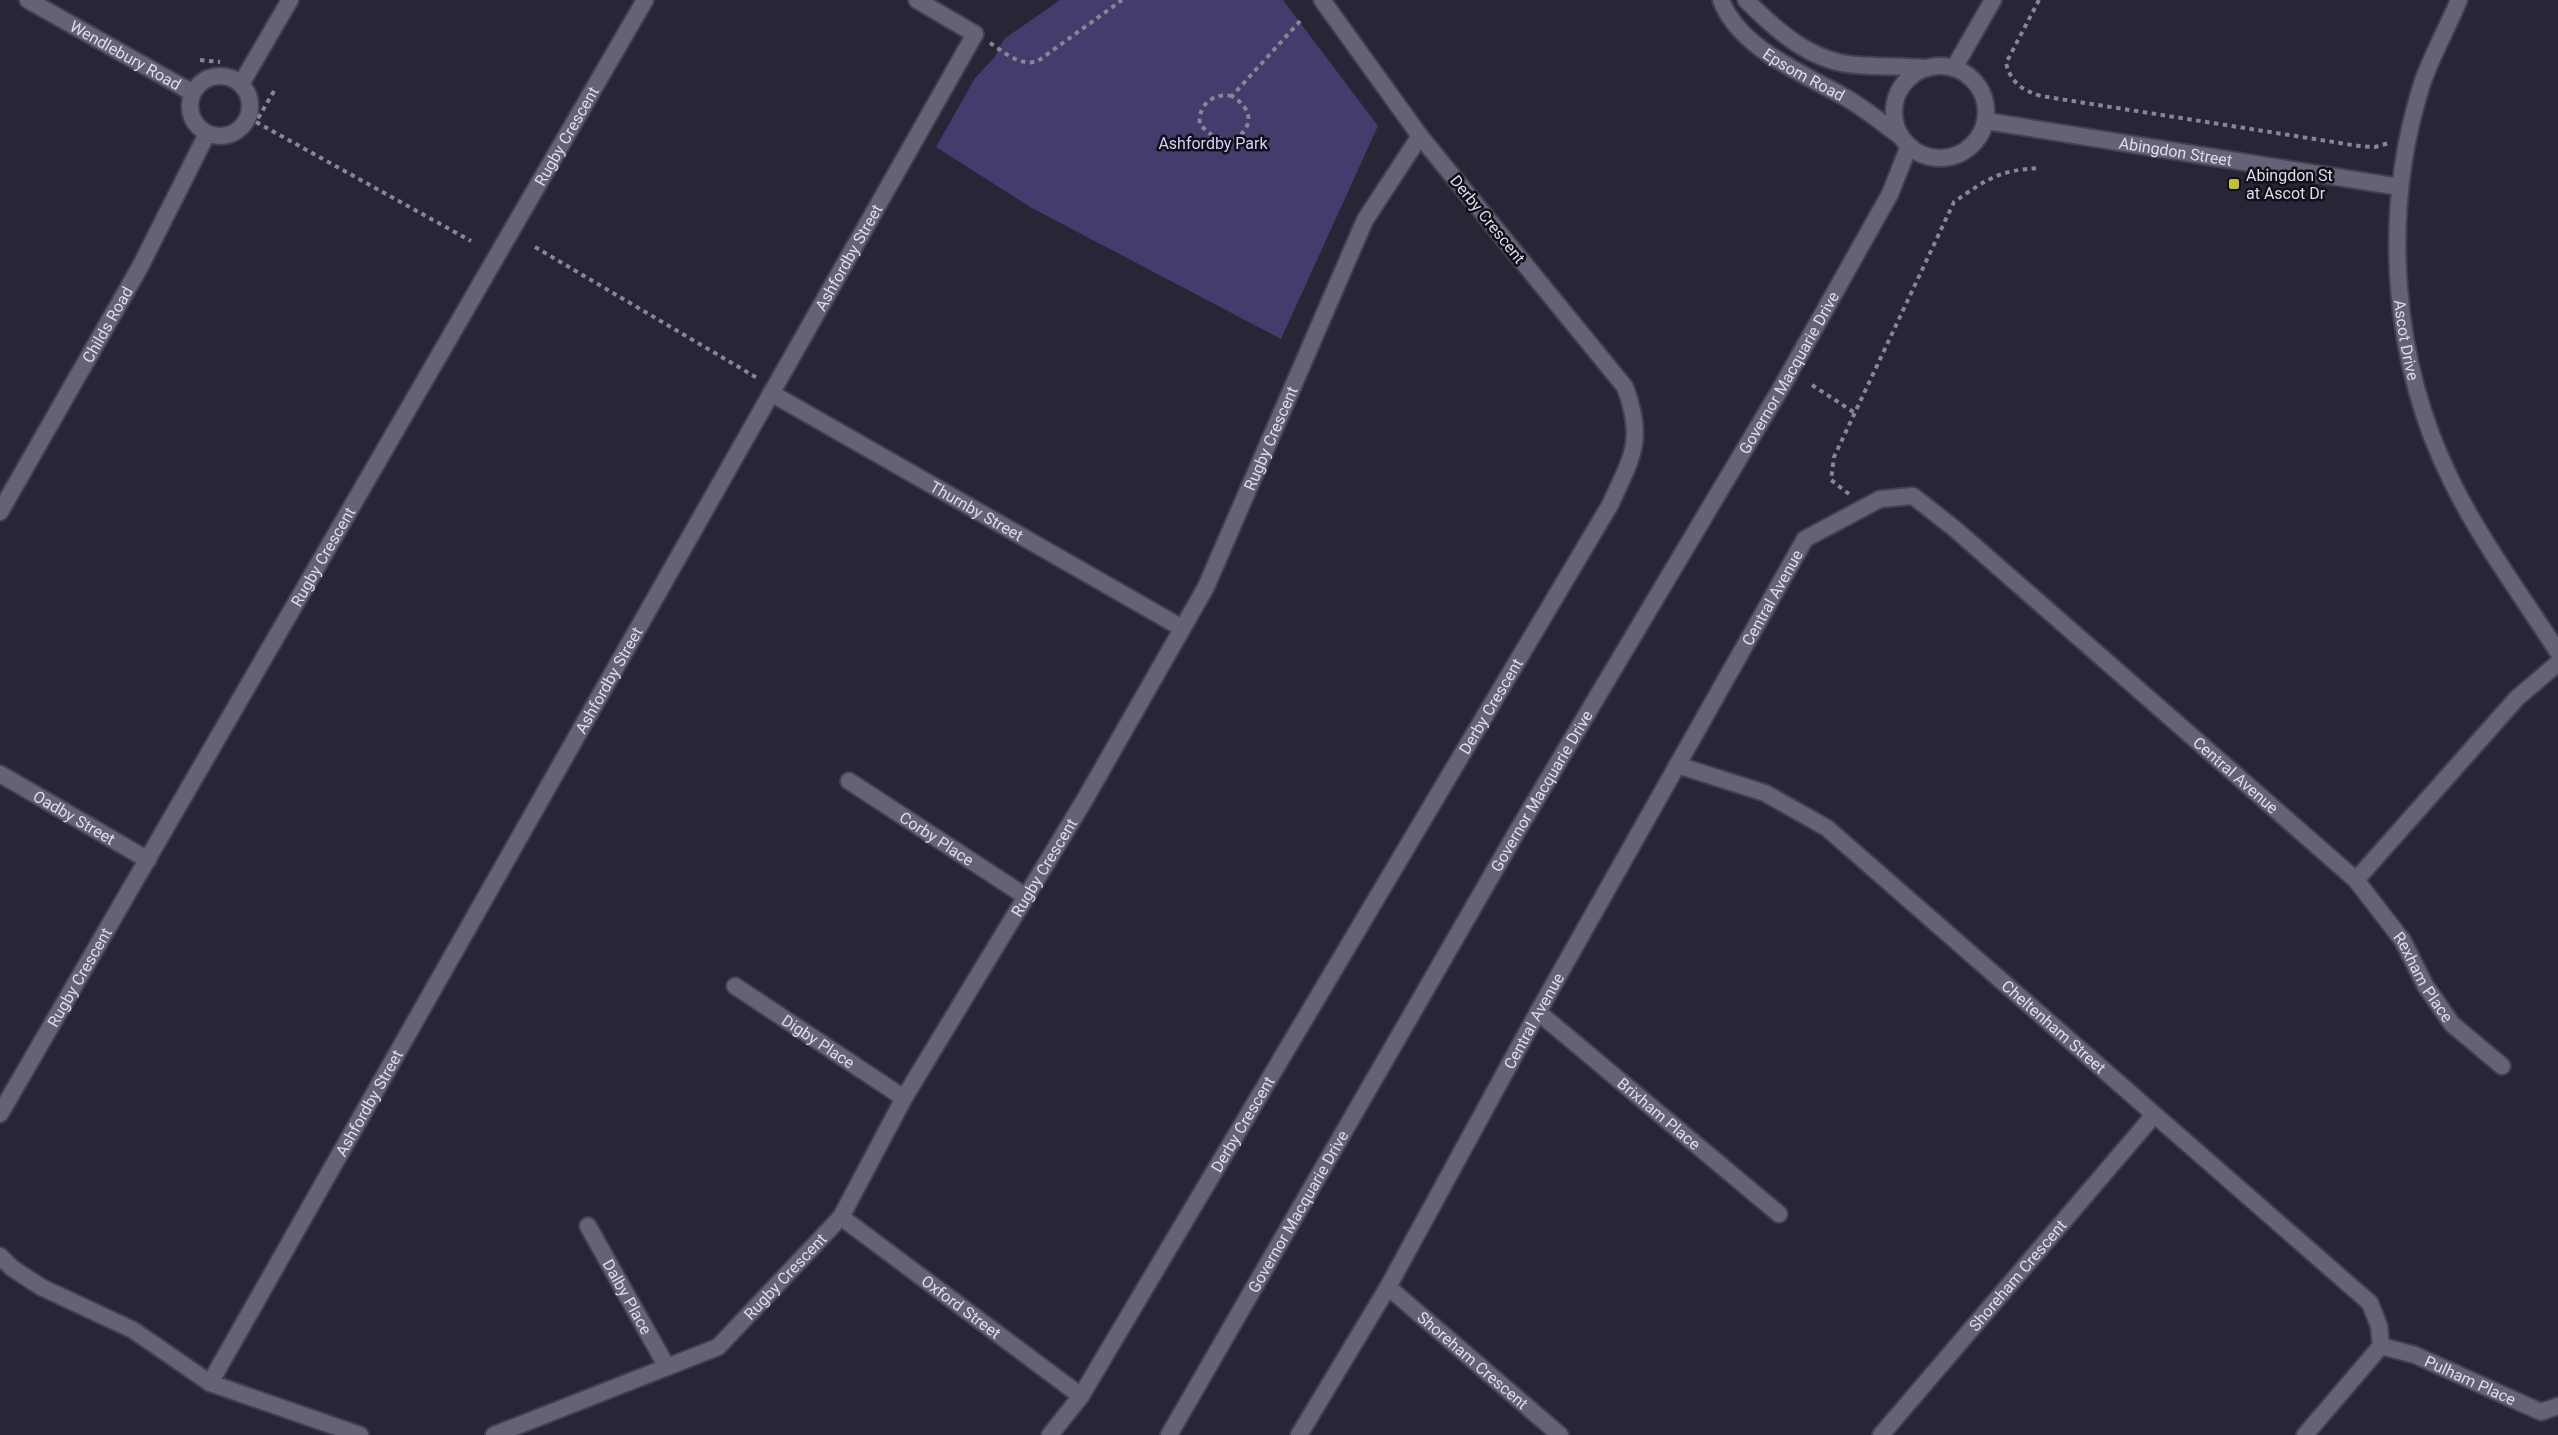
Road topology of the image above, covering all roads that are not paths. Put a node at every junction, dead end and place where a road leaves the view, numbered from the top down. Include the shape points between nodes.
1 (28, 0) edge
2 (290, 0) edge
3 (645, 0) edge
4 (917, 0) edge
5 (1721, 0) edge
6 (1746, 0) edge
7 (1993, 0) edge
8 (2459, 0) edge
9 (1329, 3) edge
10 (1926, 68) junction
11 (1954, 68) junction
12 (241, 84) junction
13 (192, 93) junction
14 (1986, 121) junction
15 (207, 134) junction
16 (1420, 136) junction
17 (1905, 141) junction
18 (2400, 187) junction
19 (771, 393) junction
20 (0, 512) edge
21 (1182, 628) junction
22 (2558, 652) edge
23 (2558, 663) edge
24 (1677, 765) junction
25 (0, 774) edge
26 (849, 781) dead end
27 (148, 860) junction
28 (2356, 880) junction
29 (1025, 896) junction
30 (735, 987) dead end
31 (1538, 1012) junction
32 (2502, 1066) dead end
33 (904, 1098) junction
34 (0, 1114) edge
35 (2154, 1115) junction
36 (1779, 1214) dead end
37 (841, 1217) junction
38 (588, 1226) dead end
39 (0, 1256) edge
40 (1388, 1287) junction
41 (2381, 1346) junction
42 (667, 1367) junction
43 (210, 1383) junction
44 (1081, 1396) junction
45 (2558, 1406) edge
46 (360, 1435) edge
47 (494, 1435) edge
48 (1050, 1435) edge
49 (1169, 1435) edge
50 (1299, 1435) edge
51 (1560, 1435) edge
52 (1881, 1435) edge
53 (2306, 1435) edge

1 - 13 street, Wendlebury Road
2 - 12 street
3 - 27 street, Rugby Crescent
4 - 19 street, Ashfordby Street via 975,34
5 - 17 street, Epsom Road via 1725,11 1772,57 1844,96
6 - 10 street, Epsom Road via 1786,36 1818,56 1855,65
7 - 11 street
8 - 18 street, Ascot Drive via 2421,86
9 - 16 street, Derby Crescent
10 - 11 street
10 - 17 street via 1903,84 1897,97 1894,110
11 - 14 street via 1966,74 1983,94
12 - 13 street via 228,77 214,76
12 - 15 street via 250,104 247,121 229,135
13 - 15 street via 192,119
14 - 17 street via 1981,134 1961,154 1934,158 1920,154
14 - 18 street, Abingdon Street
15 - 20 street, Childs Road via 140,267
16 - 21 street, Rugby Crescent via 1365,220 1206,587
16 - 44 street, Derby Crescent via 1625,387 1637,438 1610,505
17 - 49 street, Governor Macquarie Drive via 1890,194 1781,388 1519,828
18 - 22 street, Ascot Drive via 2400,300 2421,408 2452,483
19 - 21 street, Thurnby Street
19 - 43 street, Ashfordby Street
21 - 29 street, Rugby Crescent
23 - 28 street via 2517,698
24 - 28 street, Central Avenue via 1805,539 1880,499 1912,496 1955,529
24 - 31 street, Central Avenue
24 - 35 street, Cheltenham Street via 1765,793 1827,828
25 - 27 street, Oadby Street
26 - 29 street, Corby Place
27 - 34 street, Rugby Crescent
28 - 32 street, Rexham Place via 2403,941 2425,985 2452,1024
29 - 33 street, Rugby Crescent
30 - 33 street, Digby Place
31 - 36 street, Brixham Place
31 - 40 street, Central Avenue
33 - 37 street, Rugby Crescent
35 - 41 street, Cheltenham Street via 2370,1303 2379,1326
35 - 52 street, Shoreham Crescent
37 - 42 street, Rugby Crescent via 718,1347
37 - 44 street, Oxford Street
38 - 42 street, Dalby Place
39 - 43 street via 41,1287 133,1330
40 - 50 street, Central Avenue
40 - 51 street, Shoreham Crescent
41 - 45 street, Pulham Place via 2415,1355 2541,1412
41 - 53 street
42 - 47 street, Rugby Crescent
43 - 46 street
44 - 48 street, Derby Crescent

